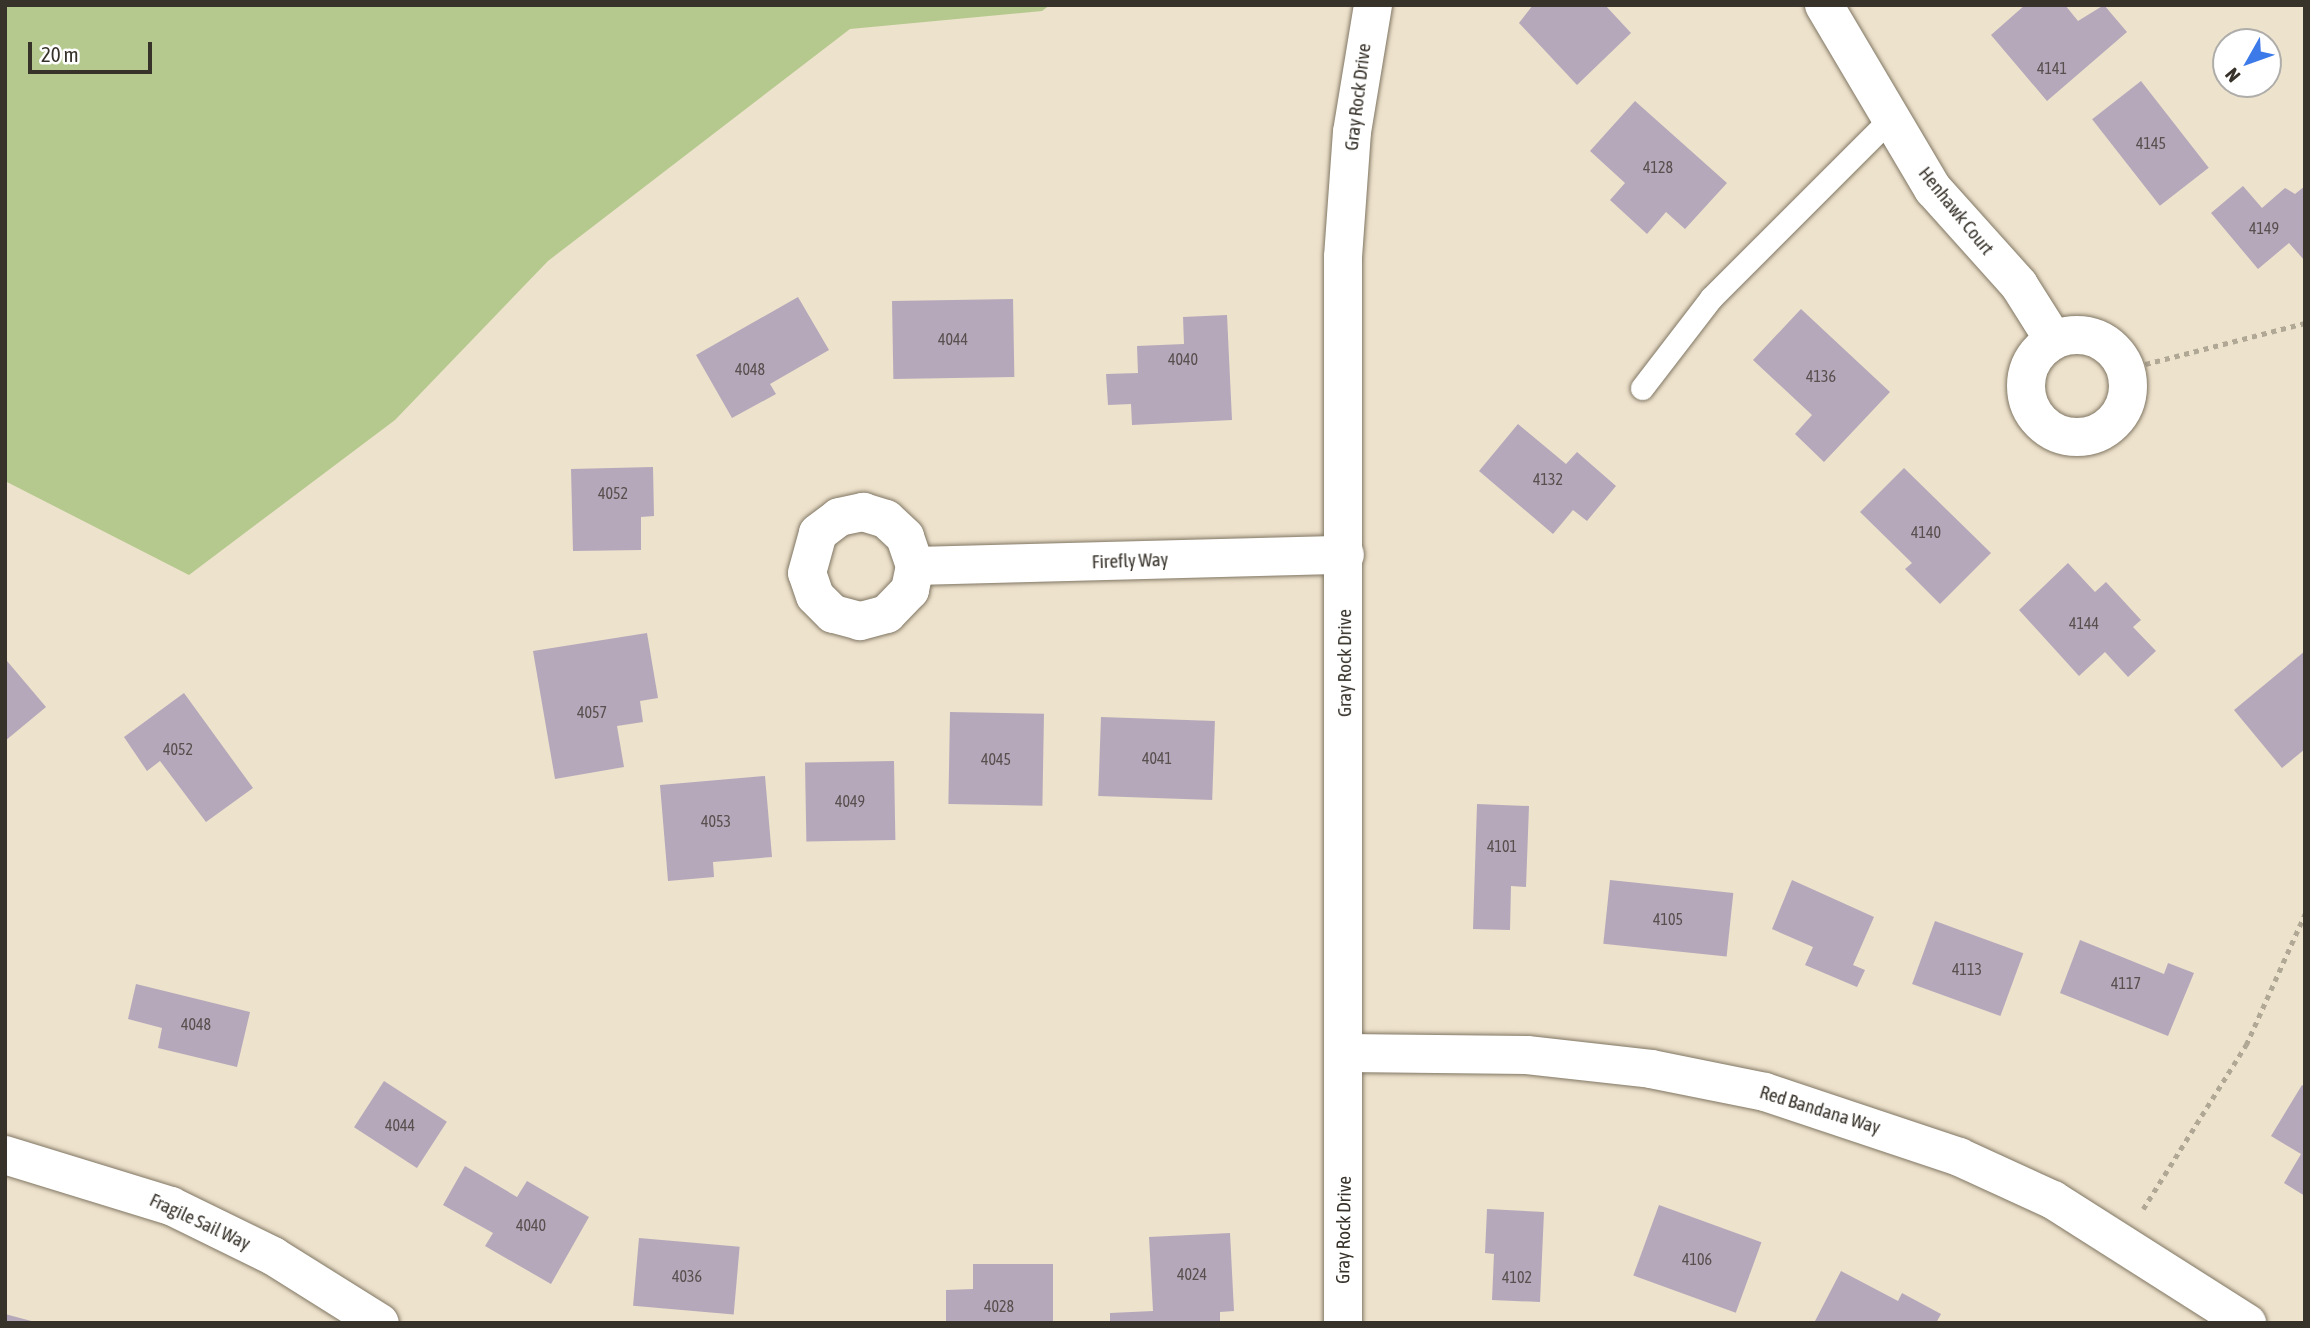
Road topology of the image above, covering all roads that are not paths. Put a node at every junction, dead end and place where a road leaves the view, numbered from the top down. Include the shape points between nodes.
1 (1373, 5) edge
2 (1824, 5) edge
3 (1890, 119) junction
4 (2053, 340) junction
5 (1642, 388) dead end
6 (1345, 555) junction
7 (915, 566) dead end
8 (1346, 1053) junction
9 (5, 1156) edge
10 (380, 1323) edge
11 (1343, 1323) edge
12 (2247, 1323) edge

1 - 6 street, Gray Rock Drive via 1352,132 1343,257
2 - 3 street, Henhawk Court
3 - 4 street, Henhawk Court via 1933,189 2019,285
3 - 5 lane via 1711,298
4 - 4 street via 2034,355 2026,374 2026,397 2034,416 2054,433 2079,439 2104,432 2120,416 2129,396 2126,369 2109,345 2081,334
6 - 7 street, Firefly Way
6 - 8 street, Gray Rock Drive
8 - 11 street, Gray Rock Drive
8 - 12 street, Red Bandana Way via 1527,1055 1651,1069 1765,1092 1959,1157 2124,1241
9 - 10 street, Fragile Sail Way via 171,1206 272,1256

